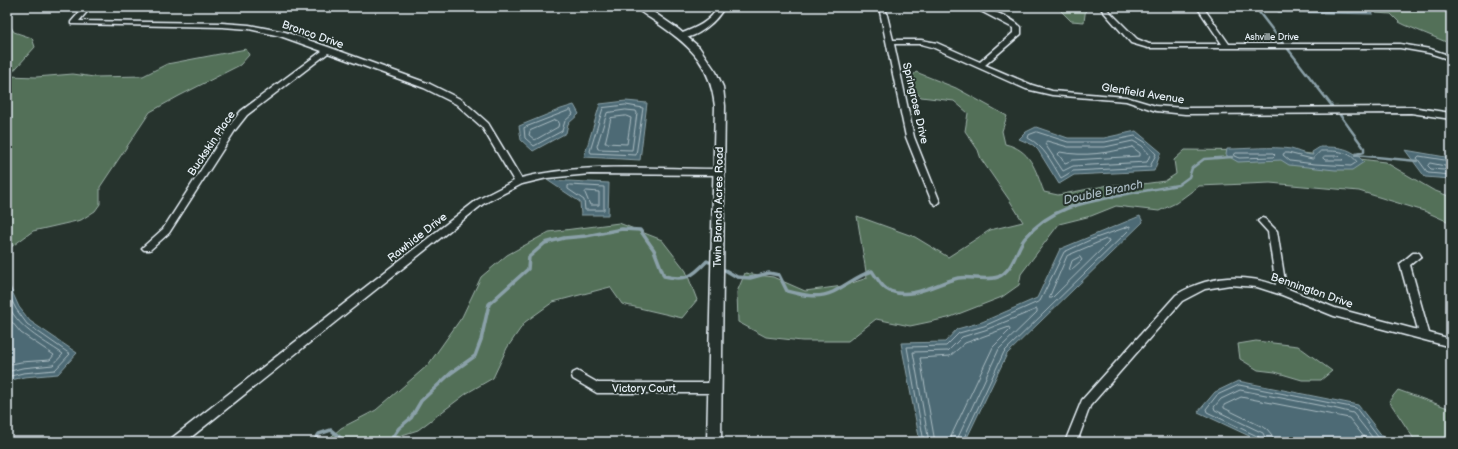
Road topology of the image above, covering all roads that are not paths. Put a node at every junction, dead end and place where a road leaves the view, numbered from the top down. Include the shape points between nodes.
1 (88, 7) edge
2 (640, 7) edge
3 (721, 7) edge
4 (882, 7) edge
5 (976, 7) edge
6 (1200, 7) edge
7 (1105, 10) dead end
8 (683, 36) junction
9 (890, 42) junction
10 (1227, 46) junction
11 (328, 50) junction
12 (1451, 58) edge
13 (981, 65) junction
14 (1451, 116) edge
15 (719, 172) junction
16 (519, 182) junction
17 (936, 202) dead end
18 (1262, 221) dead end
19 (147, 248) dead end
20 (1416, 256) dead end
21 (1282, 291) junction
22 (1425, 336) junction
23 (1451, 343) edge
24 (577, 376) dead end
25 (715, 388) junction
26 (176, 442) edge
27 (714, 442) edge
28 (1071, 442) edge

1 - 11 street, Bronco Drive via 73,23 249,27 282,34
2 - 8 street, Twin Branch Acres Road
3 - 8 street via 718,15 702,28
4 - 9 street, Springrose Drive
5 - 13 street via 1017,27 1017,34
6 - 10 street
7 - 10 street, Ashville Drive via 1134,41 1140,44 1166,47
8 - 15 street, Twin Branch Acres Road via 703,57 717,84 720,106
9 - 13 street, Glenfield Avenue via 921,42 934,45
9 - 17 street, Springrose Drive via 910,137
10 - 12 street, Ashville Drive via 1400,46 1430,51
11 - 16 street, Bronco Drive via 427,86 459,102 485,125
11 - 19 street, Buckskin Place via 244,113 166,231
13 - 14 street, Glenfield Avenue via 1029,87 1052,93 1126,99 1156,108 1411,110
15 - 16 street, Rawhide Drive via 590,171 547,175
15 - 25 street, Twin Branch Acres Road
16 - 26 street, Rawhide Drive via 480,202
18 - 21 street via 1272,232
20 - 22 street via 1405,264
21 - 22 street, Bennington Drive via 1332,311
21 - 28 street, Bennington Drive via 1256,283 1231,281 1209,283 1190,290 1179,298 1086,403
22 - 23 street, Bennington Drive
24 - 25 street, Victory Court via 597,388
25 - 27 street, Twin Branch Acres Road

